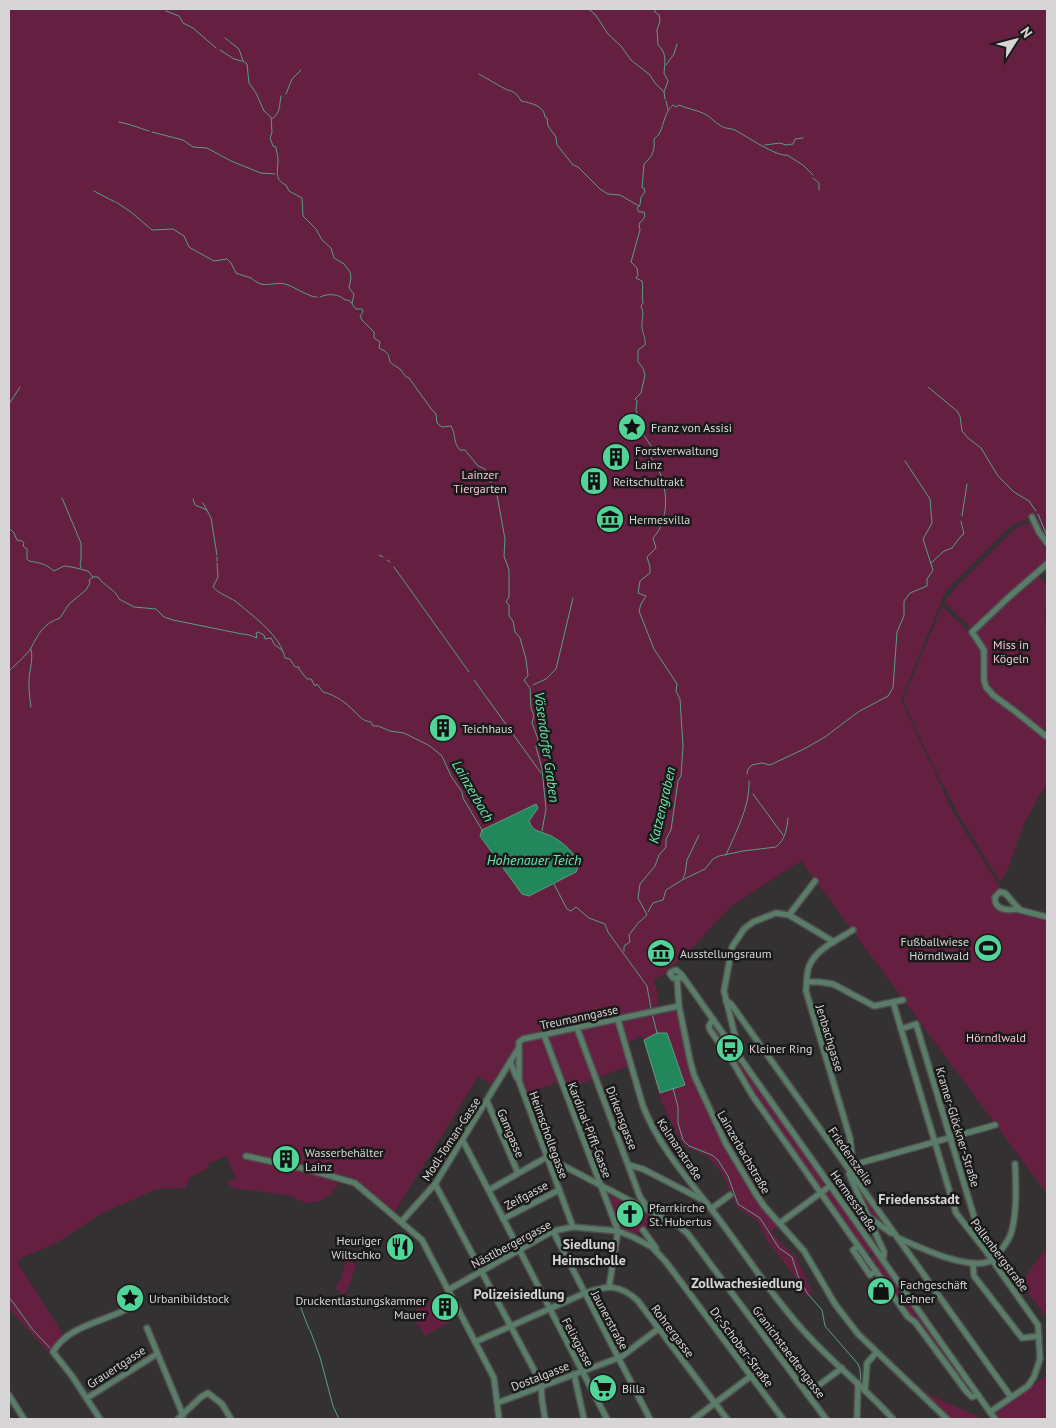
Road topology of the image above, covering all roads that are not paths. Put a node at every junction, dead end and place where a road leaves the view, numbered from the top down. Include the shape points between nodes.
1 (1032, 517) dead end
2 (1047, 543) edge
3 (1047, 564) edge
4 (1047, 737) edge
5 (815, 881) dead end
6 (1018, 909) junction
7 (789, 915) junction
8 (1047, 917) edge
9 (853, 930) dead end
10 (834, 942) junction
11 (677, 978) junction
12 (683, 978) junction
13 (807, 982) junction
14 (903, 1000) dead end
15 (726, 1001) junction
16 (893, 1002) junction
17 (679, 1008) junction
18 (713, 1019) junction
19 (618, 1020) junction
20 (577, 1028) junction
21 (901, 1028) junction
22 (544, 1035) junction
23 (518, 1048) junction
24 (737, 1054) junction
25 (510, 1062) junction
26 (518, 1081) junction
27 (487, 1101) junction
28 (995, 1124) dead end
29 (950, 1136) junction
30 (463, 1140) junction
31 (934, 1141) junction
32 (246, 1156) dead end
33 (547, 1157) junction
34 (1015, 1164) dead end
35 (629, 1165) junction
36 (853, 1165) junction
37 (850, 1171) junction
38 (518, 1173) junction
39 (435, 1184) junction
40 (601, 1186) junction
41 (830, 1186) junction
42 (489, 1190) junction
43 (559, 1190) junction
44 (822, 1194) junction
45 (730, 1195) dead end
46 (704, 1201) junction
47 (711, 1209) junction
48 (652, 1213) junction
49 (868, 1217) junction
50 (504, 1219) junction
51 (401, 1222) junction
52 (780, 1223) junction
53 (573, 1227) junction
54 (643, 1230) dead end
55 (553, 1231) junction
56 (618, 1231) junction
57 (897, 1237) junction
58 (858, 1246) junction
59 (519, 1249) junction
60 (986, 1250) junction
61 (876, 1251) junction
62 (867, 1258) junction
63 (883, 1260) junction
64 (992, 1260) junction
65 (666, 1262) junction
66 (974, 1263) junction
67 (482, 1270) junction
68 (876, 1270) junction
69 (609, 1287) junction
70 (448, 1290) junction
71 (585, 1294) junction
72 (550, 1309) junction
73 (125, 1310) dead end
74 (511, 1327) junction
75 (146, 1328) dead end
76 (658, 1328) junction
77 (1039, 1336) junction
78 (475, 1342) junction
79 (876, 1353) junction
80 (156, 1354) junction
81 (618, 1357) junction
82 (842, 1368) junction
83 (582, 1371) junction
84 (574, 1374) junction
85 (751, 1376) junction
86 (542, 1386) junction
87 (861, 1386) junction
88 (808, 1394) junction
89 (9, 1395) edge
90 (978, 1395) junction
91 (1011, 1397) junction
92 (87, 1398) junction
93 (497, 1403) junction
94 (715, 1403) junction
95 (15, 1406) junction
96 (9, 1409) edge
97 (990, 1412) junction
98 (181, 1417) edge
99 (24, 1419) edge
100 (100, 1419) edge
101 (231, 1419) edge
102 (499, 1419) edge
103 (544, 1419) edge
104 (584, 1419) edge
105 (607, 1419) edge
106 (650, 1419) edge
107 (694, 1419) edge
108 (727, 1419) edge
109 (783, 1419) edge
110 (826, 1419) edge
111 (856, 1419) edge
112 (893, 1419) edge
113 (947, 1419) edge
114 (994, 1419) edge

1 - 2 street
3 - 4 street via 972,632 984,650 986,687
5 - 7 street
6 - 6 street via 1005,892 995,897 998,907
6 - 8 street
7 - 10 street
7 - 15 street via 776,913 763,917 737,938 732,947 724,991
9 - 10 street, Jenbachgasse
10 - 13 street, Jenbachgasse via 810,963
11 - 12 street
11 - 12 street via 671,976 672,970
11 - 17 street, Lainzerbachstraße
12 - 18 street, Hermesstraße
13 - 16 street via 832,984 874,1006
13 - 36 street, Jenbachgasse via 806,991 850,1138
14 - 16 street
15 - 24 street
15 - 37 street, Friedenszeile
16 - 21 street, Pallenbergstraße
17 - 19 street, Treumanngasse
17 - 52 street, Lainzerbachstraße via 690,1060 712,1116 754,1191
18 - 24 street, Hermesstraße
18 - 44 street, Hermesstraße via 710,1030
19 - 20 street, Treumanngasse
19 - 46 street, Kalmanstraße via 648,1120
20 - 22 street, Treumanngasse
20 - 35 street, Dirkensgasse
21 - 29 street, Kramer-Glöckner-Straße via 916,1024
21 - 31 street, Pallenbergstraße
22 - 23 street, Treumanngasse via 520,1040
22 - 40 street, Kardinal-Piffl-Gasse
23 - 25 street, Modl-Toman-Gasse
23 - 26 street, Heimschollegasse
24 - 41 street, Hermesstraße
25 - 26 street
25 - 27 street, Modl-Toman-Gasse
26 - 33 street, Heimschollegasse
27 - 30 street, Modl-Toman-Gasse
27 - 38 street, Gamgasse
28 - 29 street
29 - 31 street
29 - 60 street, Kramer-Glöckner-Straße
30 - 39 street, Modl-Toman-Gasse
30 - 42 street, Felixgasse
31 - 36 street
31 - 60 street, Pallenbergstraße via 956,1212
32 - 51 street via 351,1181
33 - 38 street
33 - 40 street, Granichstaedtengasse
33 - 43 street, Heimschollegasse
34 - 64 street via 1016,1206 1012,1230 1006,1244
35 - 46 street
35 - 48 street, Dirkensgasse via 640,1197
36 - 37 street
37 - 49 street
37 - 57 street, Friedenszeile
38 - 42 street
39 - 51 street, Modl-Toman-Gasse
39 - 67 street
40 - 48 street, Granichstaedtengasse
40 - 56 street, Kardinal-Piffl-Gasse
41 - 44 street
41 - 61 street, Hermesstraße
42 - 50 street, Felixgasse
43 - 50 street, Zeifgasse
43 - 53 street, Heimschollegasse
44 - 52 street
44 - 58 street, Hermesstraße
45 - 47 street
46 - 47 street, Kalmanstraße
47 - 82 street, Kalmanstraße via 788,1312
48 - 88 street, Granichstaedtengasse via 688,1234
49 - 57 street
49 - 63 street via 884,1252
50 - 59 street, Felixgasse
51 - 70 street via 422,1240
52 - 79 street, Lainzerbachstraße via 804,1251 835,1304
53 - 55 street, Nästlbergergasse
53 - 56 street, Nästlbergergasse
54 - 65 street
55 - 59 street, Nästlbergergasse
55 - 71 street, Jaunerstraße
56 - 65 street, Dr.-Schober-Straße via 647,1244
56 - 69 street
57 - 66 street via 935,1254
57 - 91 street, Friedenszeile
58 - 62 street, Hermesstraße
58 - 68 street, Hermesstraße via 853,1250 870,1275
59 - 67 street, Nästlbergergasse
59 - 72 street, Felixgasse
60 - 64 street, Pallenbergstraße
61 - 62 street
61 - 63 street, Hermesstraße
62 - 68 street, Hermesstraße
63 - 90 street, Hermesstraße
64 - 66 street
64 - 77 street, Pallenbergstraße via 1036,1320
65 - 85 street, Dr.-Schober-Straße
66 - 77 street via 974,1276 1022,1338
67 - 70 street, Nästlbergergasse
67 - 74 street
68 - 90 street, Hermesstraße via 966,1391 972,1397
69 - 71 street
69 - 76 street, Rohrergasse via 632,1295
70 - 78 street
71 - 72 street
71 - 81 street, Jaunerstraße
72 - 74 street
72 - 83 street, Felixgasse
73 - 92 street via 63,1338 53,1352
74 - 78 street
74 - 86 street
75 - 80 street
76 - 81 street, Dostalgasse
76 - 94 street, Rohrergasse
77 - 91 street, Pallenbergstraße via 1040,1359 1034,1378
78 - 93 street via 494,1378
79 - 87 street via 867,1363
79 - 113 street, Lainzerbachstraße
80 - 92 street, Grauertgasse
80 - 98 street
81 - 83 street, Dostalgasse
81 - 106 street, Jaunerstraße
82 - 87 street, Kalmanstraße
82 - 88 street
83 - 84 street, Dostalgasse
83 - 105 street, Felixgasse
84 - 86 street, Dostalgasse
84 - 104 street
85 - 94 street
85 - 109 street, Dr.-Schober-Straße
86 - 93 street, Dostalgasse
86 - 103 street
87 - 111 street
87 - 112 street, Kalmanstraße
88 - 110 street, Granichstaedtengasse
89 - 95 street
90 - 97 street, Hermesstraße
91 - 97 street, Pallenbergstraße
92 - 100 street
93 - 102 street
94 - 107 street
94 - 108 street, Rohrergasse
95 - 96 street
95 - 99 street
97 - 114 street, Hermesstraße
98 - 101 street via 207,1393 222,1404

